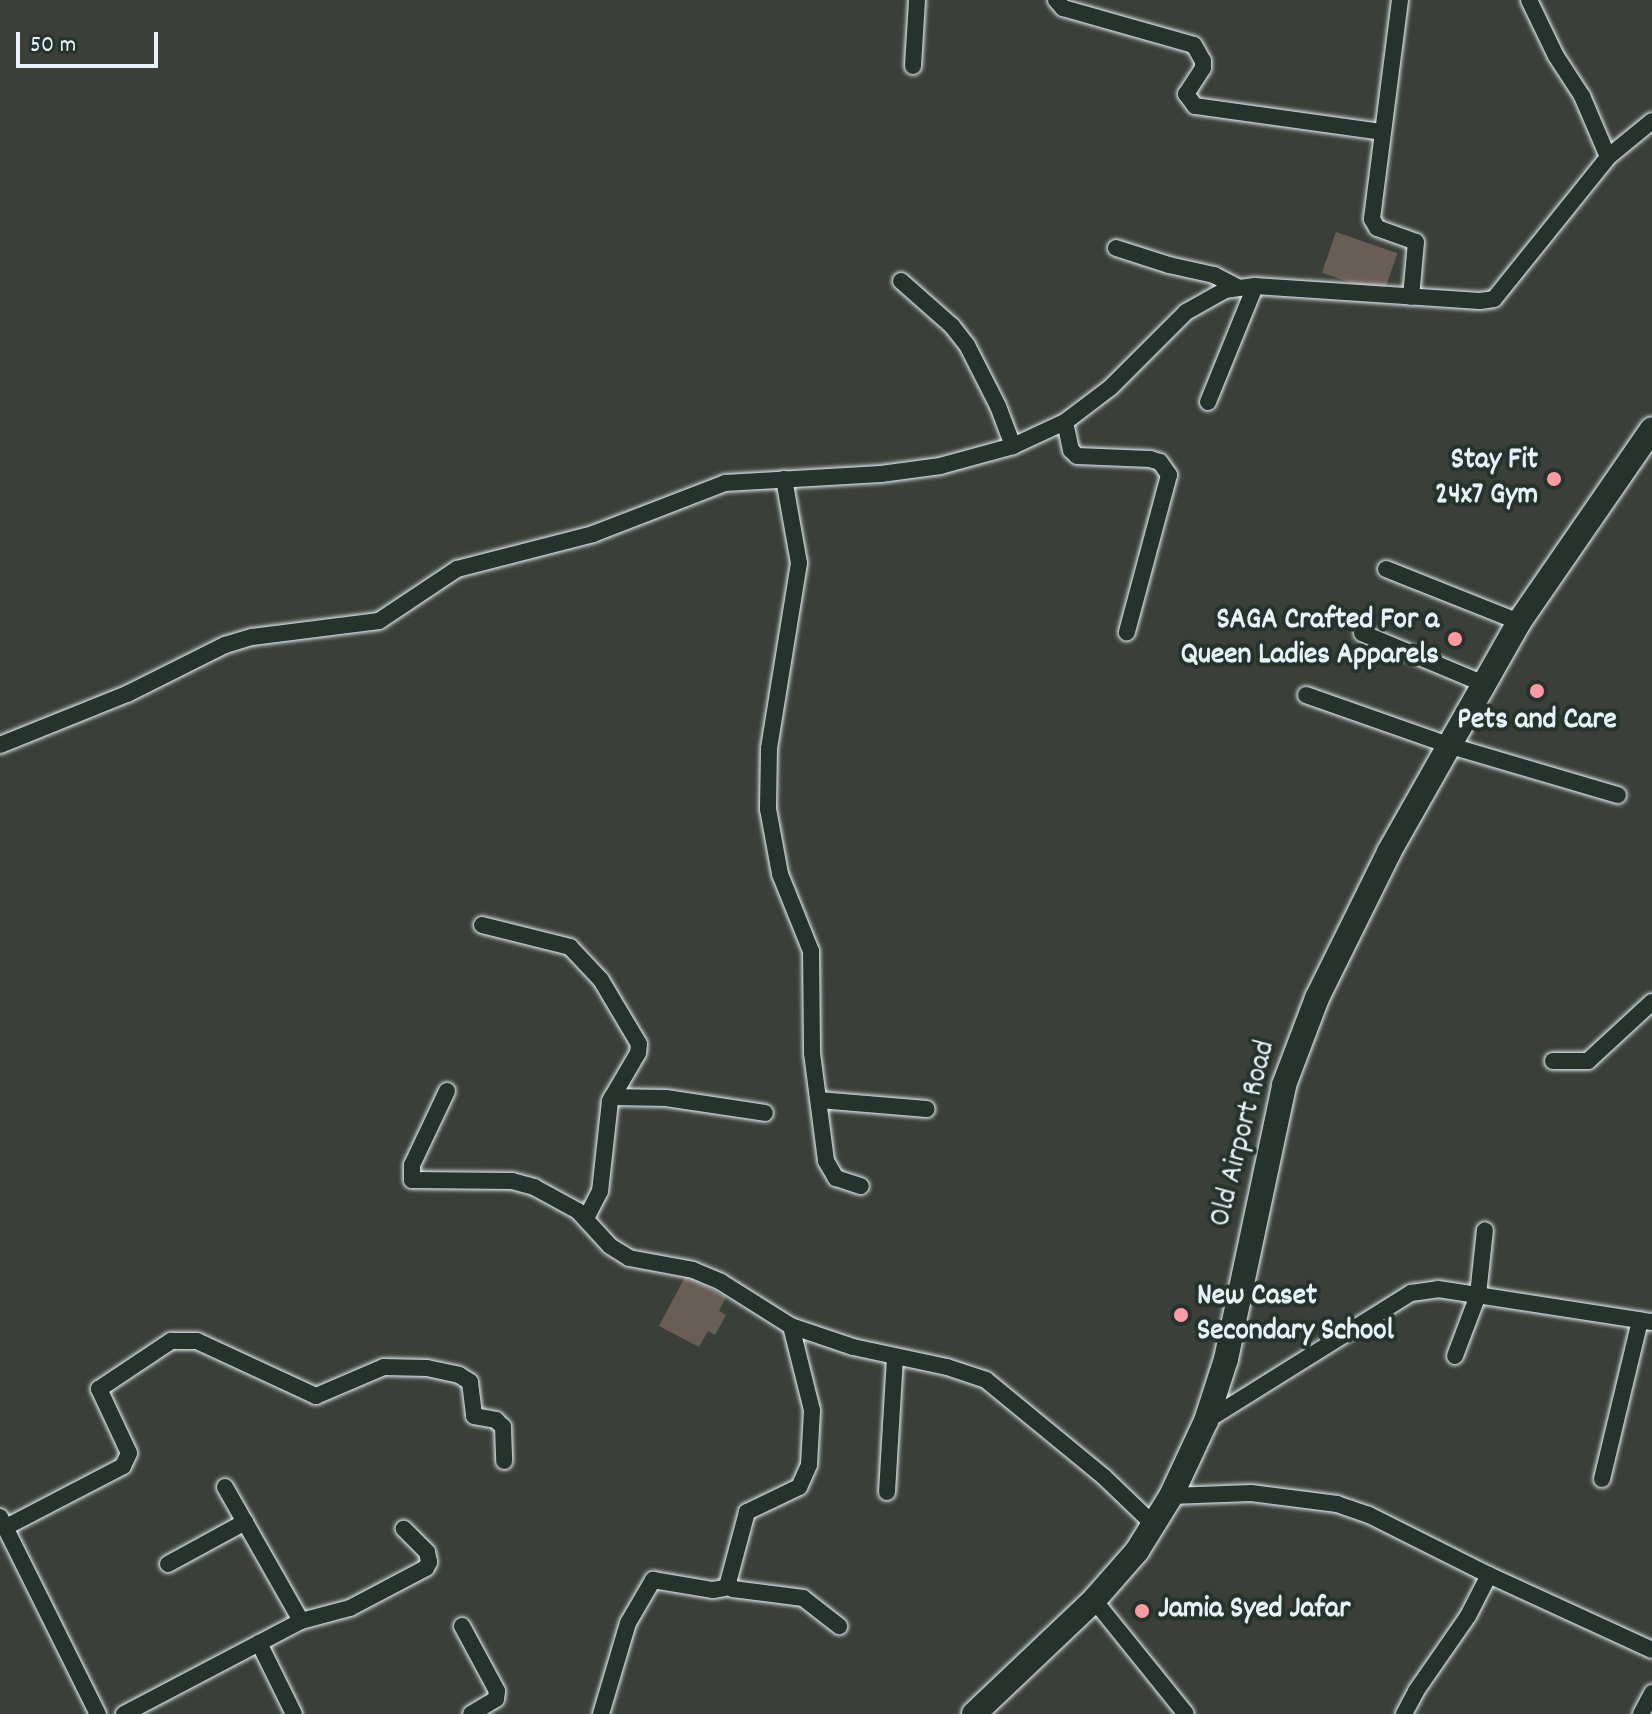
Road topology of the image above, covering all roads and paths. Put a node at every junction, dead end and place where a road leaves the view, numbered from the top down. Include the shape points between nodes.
1 (917, 0) edge
2 (1056, 0) edge
3 (1400, 0) edge
4 (1529, 0) edge
5 (913, 66) dead end
6 (1652, 121) edge
7 (1382, 132) junction
8 (1608, 157) junction
9 (1116, 248) dead end
10 (901, 281) dead end
11 (1247, 286) junction
12 (1411, 297) junction
13 (1208, 402) dead end
14 (1065, 422) junction
15 (1652, 429) edge
16 (1013, 446) junction
17 (784, 479) junction
18 (1386, 569) dead end
19 (1519, 622) junction
20 (1127, 632) dead end
21 (1362, 633) dead end
22 (1484, 684) junction
23 (1306, 695) dead end
24 (0, 745) edge
25 (1451, 746) junction
26 (1618, 795) dead end
27 (482, 925) dead end
28 (1652, 1002) edge
29 (1553, 1061) dead end
30 (447, 1091) dead end
31 (612, 1097) junction
32 (819, 1100) junction
33 (927, 1109) dead end
34 (765, 1113) dead end
35 (861, 1186) dead end
36 (586, 1218) junction
37 (1485, 1230) dead end
38 (1478, 1295) junction
39 (1646, 1321) edge
40 (791, 1326) junction
41 (1455, 1356) dead end
42 (895, 1358) junction
43 (1206, 1421) junction
44 (504, 1461) dead end
45 (1602, 1479) dead end
46 (225, 1487) dead end
47 (887, 1492) dead end
48 (1171, 1496) junction
49 (3, 1522) edge
50 (245, 1522) junction
51 (1154, 1525) junction
52 (404, 1529) dead end
53 (168, 1564) dead end
54 (1489, 1575) junction
55 (730, 1587) junction
56 (1094, 1600) junction
57 (301, 1621) junction
58 (462, 1626) dead end
59 (839, 1626) dead end
60 (259, 1643) junction
61 (1652, 1650) edge
62 (1652, 1693) edge
63 (90, 1712) edge
64 (124, 1714) edge
65 (294, 1714) edge
66 (471, 1714) edge
67 (601, 1714) edge
68 (974, 1714) edge
69 (1186, 1714) edge
70 (1404, 1714) edge
71 (1641, 1714) edge

1 - 5 street
2 - 7 street via 1063,8 1194,45 1203,61 1186,94 1195,106
3 - 7 street
4 - 8 street via 1582,96
6 - 8 street
7 - 12 street via 1372,219 1377,228 1416,242
8 - 12 street via 1494,299
9 - 11 street
10 - 16 street via 967,345
11 - 12 street
11 - 13 street
11 - 14 street via 1206,299 1186,312 1110,388
14 - 16 street
14 - 20 street via 1077,456 1150,459 1160,462 1169,475
15 - 19 main road, Old Airport Road
16 - 17 street via 940,466
17 - 24 street via 725,483 593,534 457,569 379,621 225,645 127,694
17 - 32 street via 799,563 769,749 768,809 780,874 811,951 812,1053
18 - 19 street
19 - 22 main road, Old Airport Road
21 - 22 street
22 - 25 main road, Old Airport Road
23 - 25 street
25 - 26 street
25 - 43 main road, Old Airport Road via 1389,852 1330,971 1284,1085 1226,1359
27 - 31 street via 570,947 601,980 639,1044
28 - 29 street via 1588,1061
30 - 36 street via 412,1165 412,1180 512,1181 550,1194
31 - 34 street via 666,1098
31 - 36 street via 600,1191
32 - 33 street
32 - 35 street via 831,1172
36 - 40 street via 619,1253 693,1270
37 - 38 street
38 - 39 street
38 - 41 street
38 - 43 street via 1438,1289 1411,1293
39 - 45 street
40 - 42 street
40 - 55 street via 812,1410 809,1465 799,1487 747,1512 728,1577
42 - 47 street
42 - 51 street via 986,1380
43 - 48 main road, Old Airport Road
44 - 49 street via 503,1427 496,1420 474,1416 470,1382 459,1375 384,1367 316,1396 197,1341 171,1341 99,1389 129,1453 123,1466
46 - 50 street
48 - 51 main road, Old Airport Road
48 - 54 street via 1251,1493 1337,1504 1394,1526
49 - 63 street
50 - 53 street
50 - 57 street
51 - 56 main road, Old Airport Road
52 - 57 street via 427,1552 426,1568 350,1608
54 - 61 street
54 - 70 street
55 - 59 street via 803,1598
55 - 67 street via 713,1590 653,1580 628,1623
56 - 68 main road, Old Airport Road
56 - 69 street
57 - 60 street
58 - 66 street via 497,1691 496,1699
60 - 64 street
60 - 65 street
62 - 71 street

